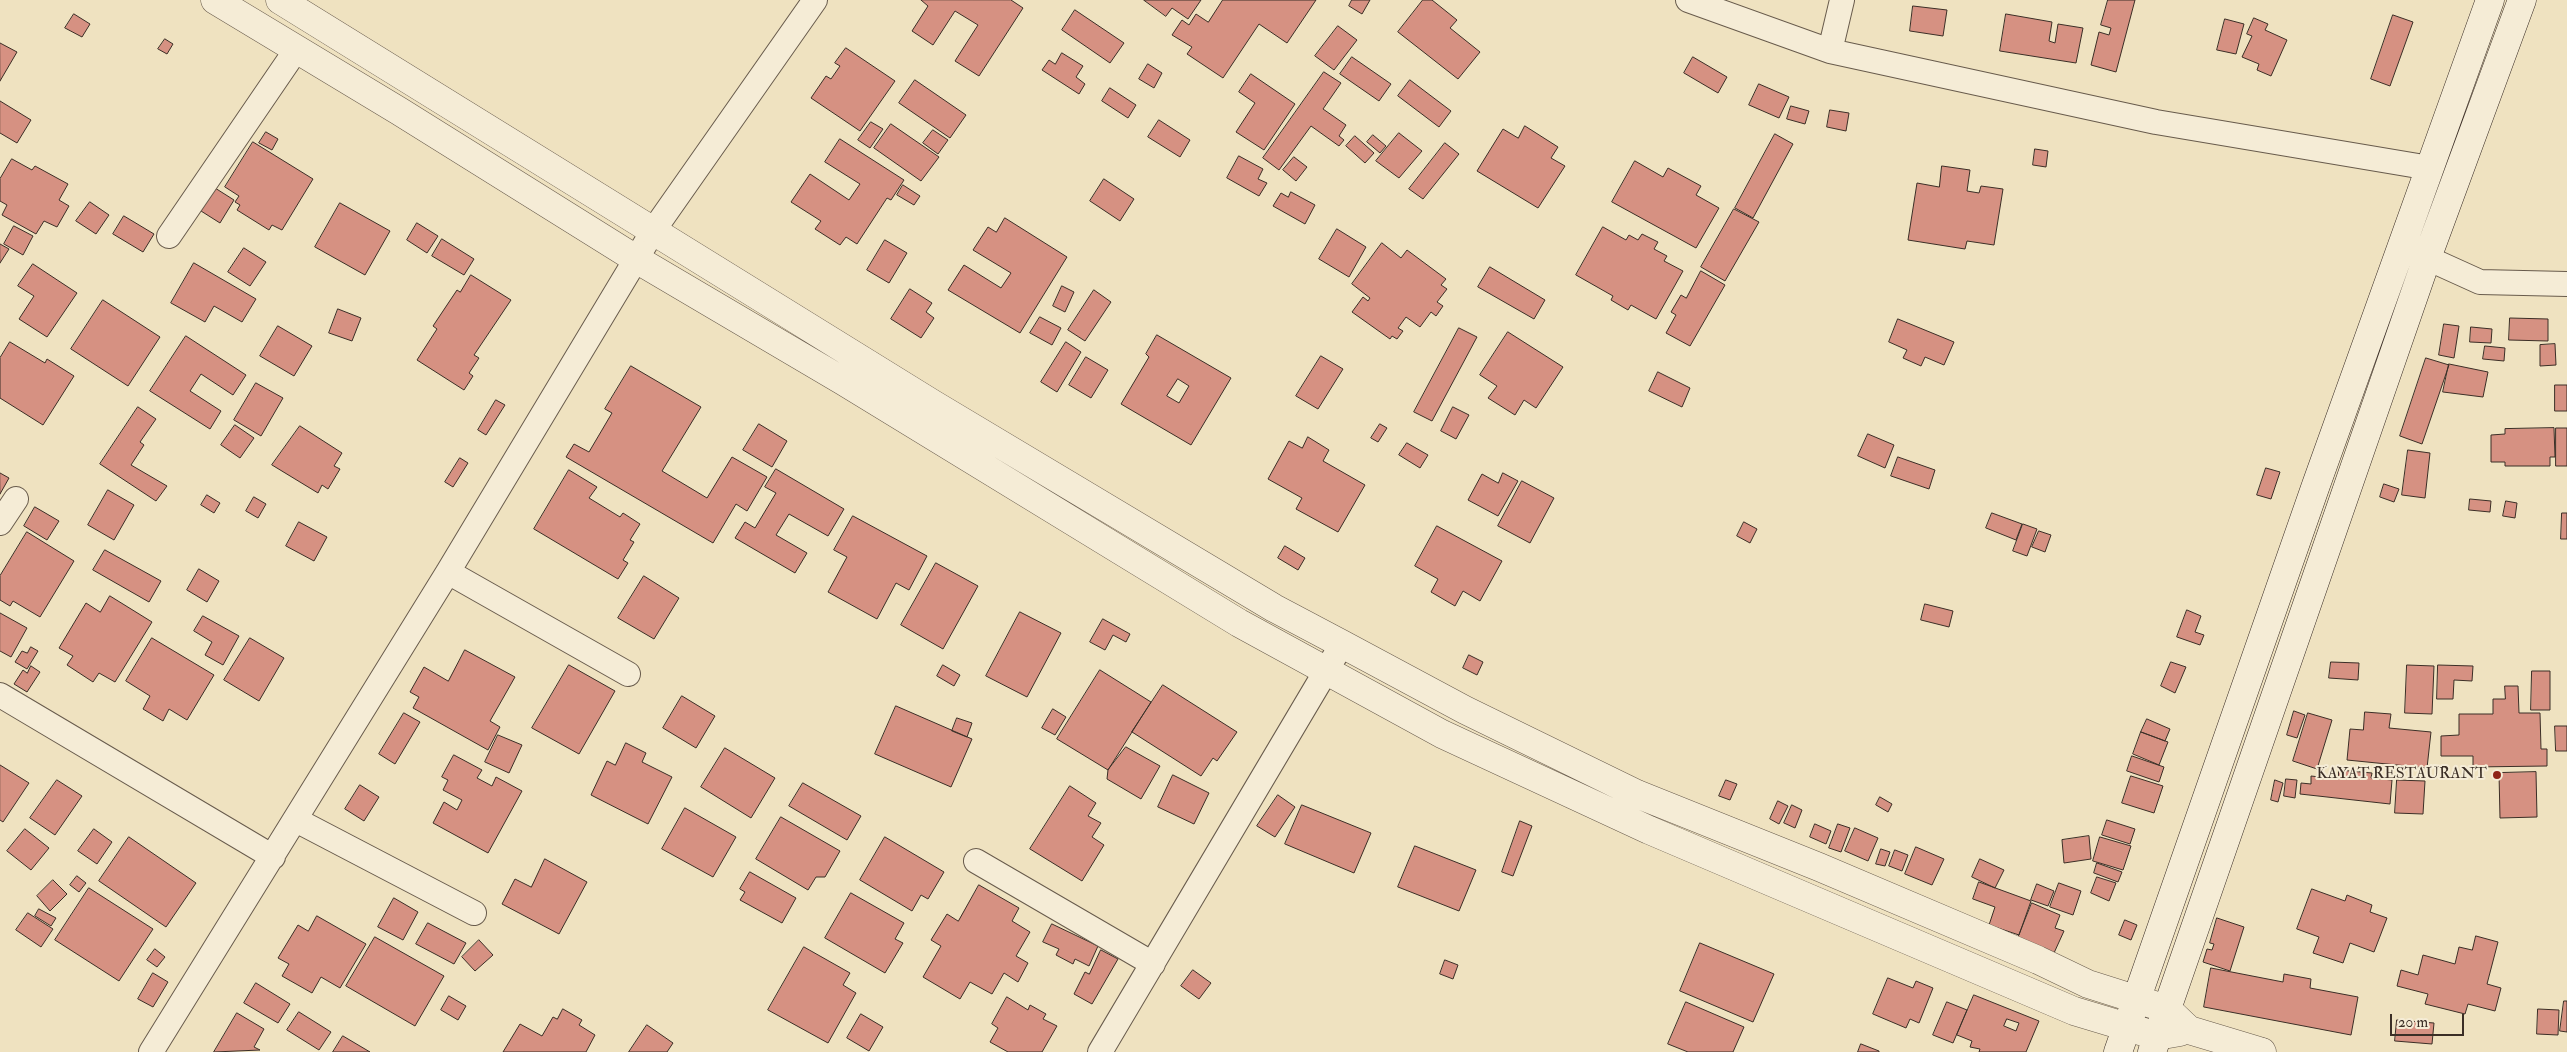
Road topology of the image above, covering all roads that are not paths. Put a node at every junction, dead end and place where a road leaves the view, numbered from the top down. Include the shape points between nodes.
1 (215, 0) edge
2 (280, 0) edge
3 (815, 0) edge
4 (1688, 0) edge
5 (1842, 0) edge
6 (2490, 0) edge
7 (2522, 0) edge
8 (296, 50) junction
9 (1830, 51) junction
10 (2430, 168) junction
11 (653, 231) junction
12 (169, 236) dead end
13 (2427, 258) junction
14 (636, 259) junction
15 (2567, 284) edge
16 (16, 499) dead end
17 (0, 523) edge
18 (448, 572) junction
19 (1342, 644) junction
20 (1328, 671) junction
21 (628, 674) dead end
22 (0, 695) edge
23 (296, 820) junction
24 (273, 857) junction
25 (976, 861) dead end
26 (474, 913) dead end
27 (1153, 964) junction
28 (2136, 999) junction
29 (2167, 1009) junction
30 (2189, 1030) junction
31 (2122, 1039) edge
32 (2155, 1044) edge
33 (151, 1052) edge
34 (1100, 1052) edge
35 (2256, 1052) edge
36 (2261, 1052) edge

1 - 8 street
2 - 11 street
3 - 11 street
4 - 9 street
5 - 9 street
6 - 10 street
7 - 13 street
8 - 12 street
8 - 14 street
9 - 10 street via 2156,122
10 - 28 street
11 - 14 street
11 - 19 street via 950,414 1274,608
13 - 15 street via 2480,282
13 - 29 street
14 - 18 street
14 - 20 street via 843,381 1239,623
16 - 17 street
18 - 21 street
18 - 23 street
19 - 20 street
19 - 28 street via 1466,710 1637,794 1819,867 2088,984
20 - 27 street
20 - 31 street via 1442,734 1649,830 2074,1011
22 - 24 street
23 - 24 street
23 - 26 street
24 - 33 street
25 - 27 street
27 - 34 street
28 - 29 street
28 - 31 street
29 - 30 street
29 - 32 street
30 - 32 street
30 - 36 street
31 - 32 street
35 - 36 street

